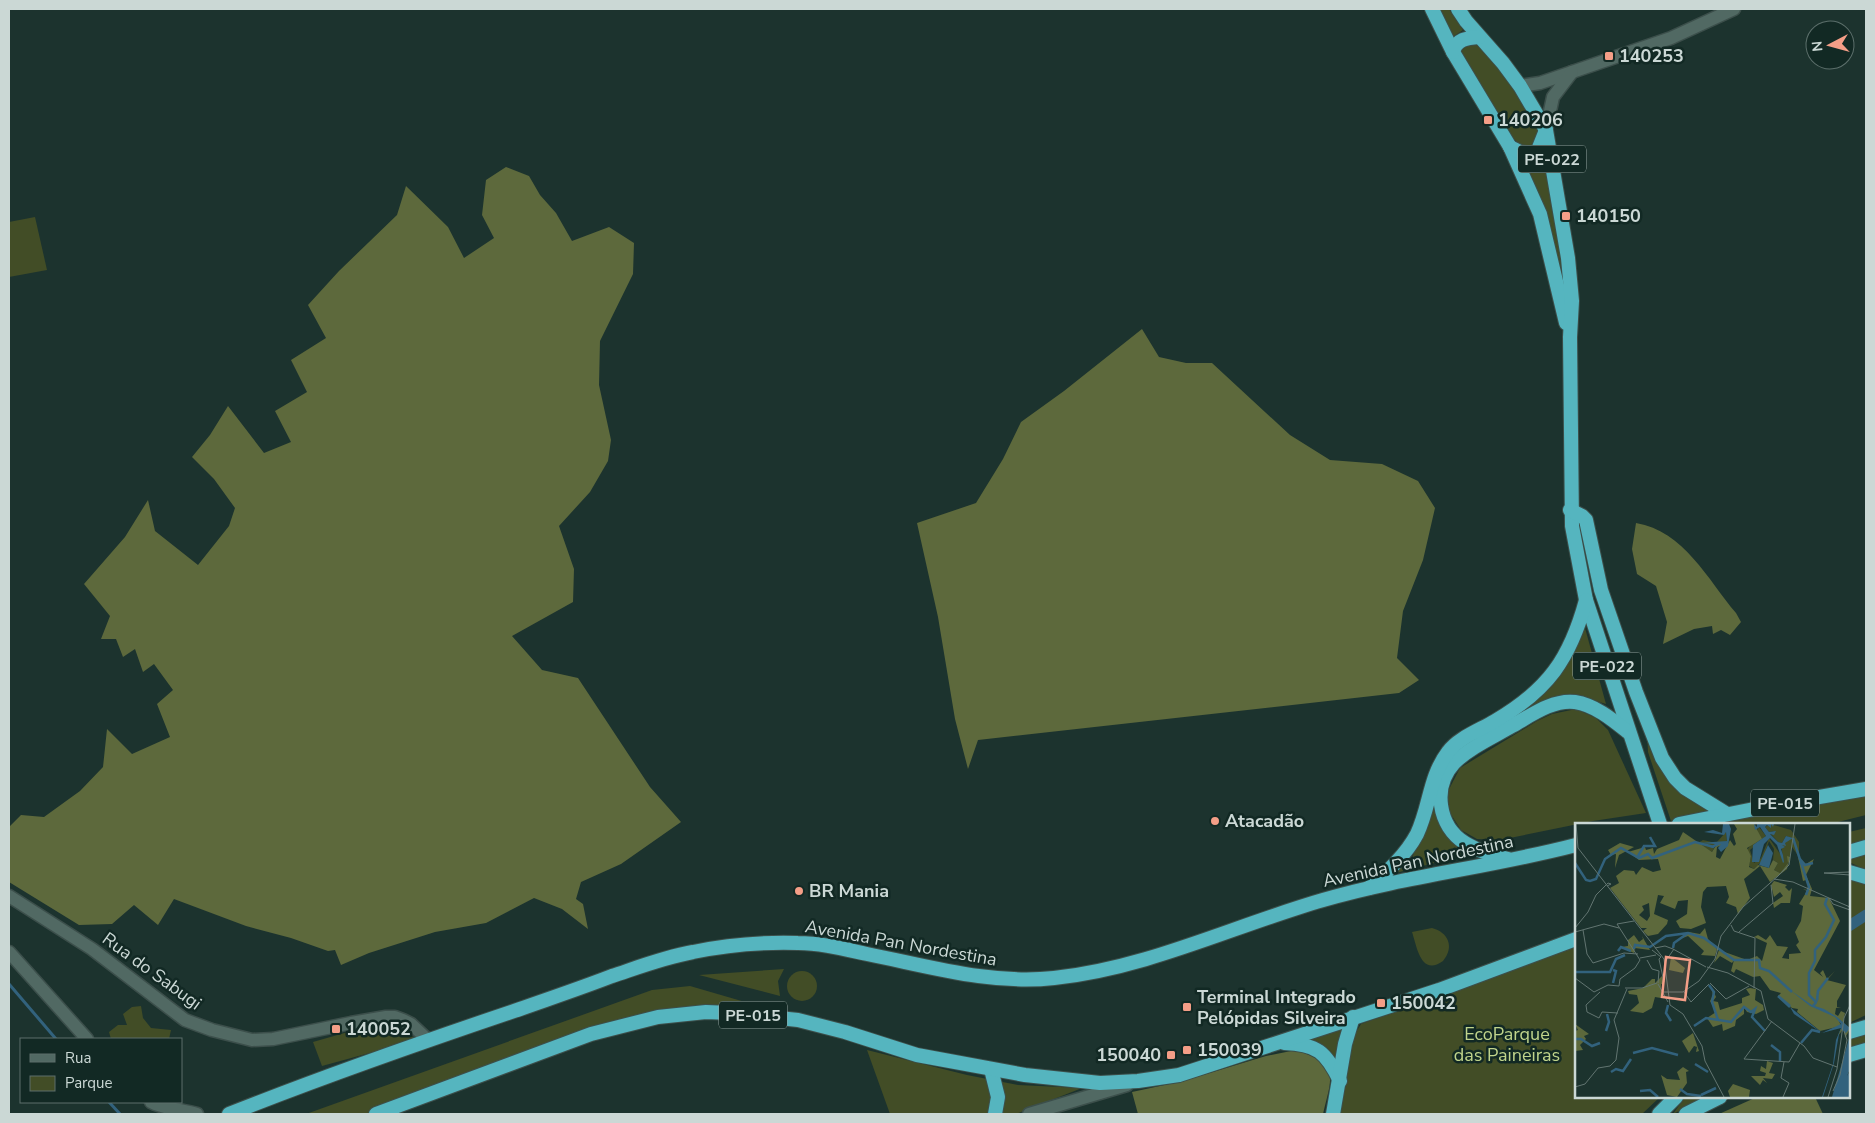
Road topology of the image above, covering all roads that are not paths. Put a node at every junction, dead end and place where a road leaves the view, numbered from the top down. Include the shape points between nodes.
1 (1432, 9) edge
2 (1458, 9) edge
3 (1734, 9) edge
4 (1479, 37) junction
5 (1453, 52) junction
6 (1573, 71) junction
7 (1520, 86) junction
8 (1546, 130) junction
9 (1510, 147) junction
10 (1570, 337) junction
11 (1570, 510) junction
12 (1586, 600) junction
13 (1628, 732) junction
14 (1866, 789) edge
15 (1727, 814) junction
16 (1703, 822) edge
17 (1660, 823) edge
18 (1575, 845) edge
19 (1866, 847) edge
20 (1850, 852) edge
21 (1513, 860) junction
22 (1850, 872) edge
23 (1866, 877) edge
24 (1369, 888) junction
25 (9, 896) edge
26 (1575, 939) edge
27 (9, 952) edge
28 (1353, 1018) junction
29 (1866, 1027) edge
30 (1850, 1032) edge
31 (86, 1038) edge
32 (428, 1040) junction
33 (1276, 1043) junction
34 (1866, 1050) edge
35 (1850, 1055) edge
36 (991, 1069) junction
37 (1138, 1081) junction
38 (1340, 1081) junction
39 (1675, 1098) edge
40 (1718, 1098) edge
41 (157, 1108) edge
42 (197, 1114) edge
43 (229, 1114) edge
44 (376, 1114) edge
45 (995, 1114) edge
46 (1029, 1114) edge
47 (1333, 1114) edge
48 (1659, 1114) edge
49 (1686, 1114) edge

1 - 5 highway, PE-022
2 - 4 highway, PE-022
3 - 6 main road via 1671,38
4 - 5 highway via 1460,40
4 - 7 highway, PE-022
5 - 9 highway, PE-022
6 - 7 main road via 1540,83
6 - 8 main road via 1553,98
7 - 8 highway, PE-022
8 - 9 highway via 1538,150 1532,154
8 - 10 highway, PE-022 via 1568,258 1572,301
9 - 10 highway, PE-022 via 1540,214
10 - 11 highway, PE-022
11 - 12 highway, PE-022
11 - 15 highway via 1586,520 1601,590 1662,758 1685,788
12 - 13 highway, PE-022
12 - 24 highway via 1577,631 1543,686 1514,710 1449,750 1436,773 1416,834 1402,855
13 - 17 highway, PE-022
13 - 21 highway via 1589,706 1562,702 1533,714 1455,762 1445,775 1440,803 1451,831 1476,849
14 - 15 highway, PE-015
15 - 16 highway, PE-015
18 - 21 highway, Avenida Pan Nordestina
19 - 20 highway
21 - 24 highway, Avenida Pan Nordestina
22 - 23 highway
24 - 32 highway, Avenida Pan Nordestina via 1260,920 1164,955 1056,978 988,978 846,949 798,943 693,951
25 - 32 main road, Rua do Sabugi via 92,949 185,1020 212,1030 252,1040 273,1039 386,1017 403,1020
26 - 28 highway, PE-015
27 - 31 main road
28 - 33 highway, PE-015
28 - 38 highway via 1345,1044
29 - 30 highway
32 - 43 highway, Avenida Pan Nordestina
33 - 37 highway, PE-015 via 1179,1075
33 - 38 highway via 1299,1043 1316,1048 1332,1064
34 - 35 highway
36 - 37 highway, PE-015 via 1066,1080
36 - 44 highway, PE-015 via 917,1055 798,1020 706,1012 658,1017 591,1034
36 - 45 highway via 998,1097
37 - 46 main road
38 - 47 highway
39 - 48 highway
40 - 49 highway
41 - 42 main road via 169,1107

